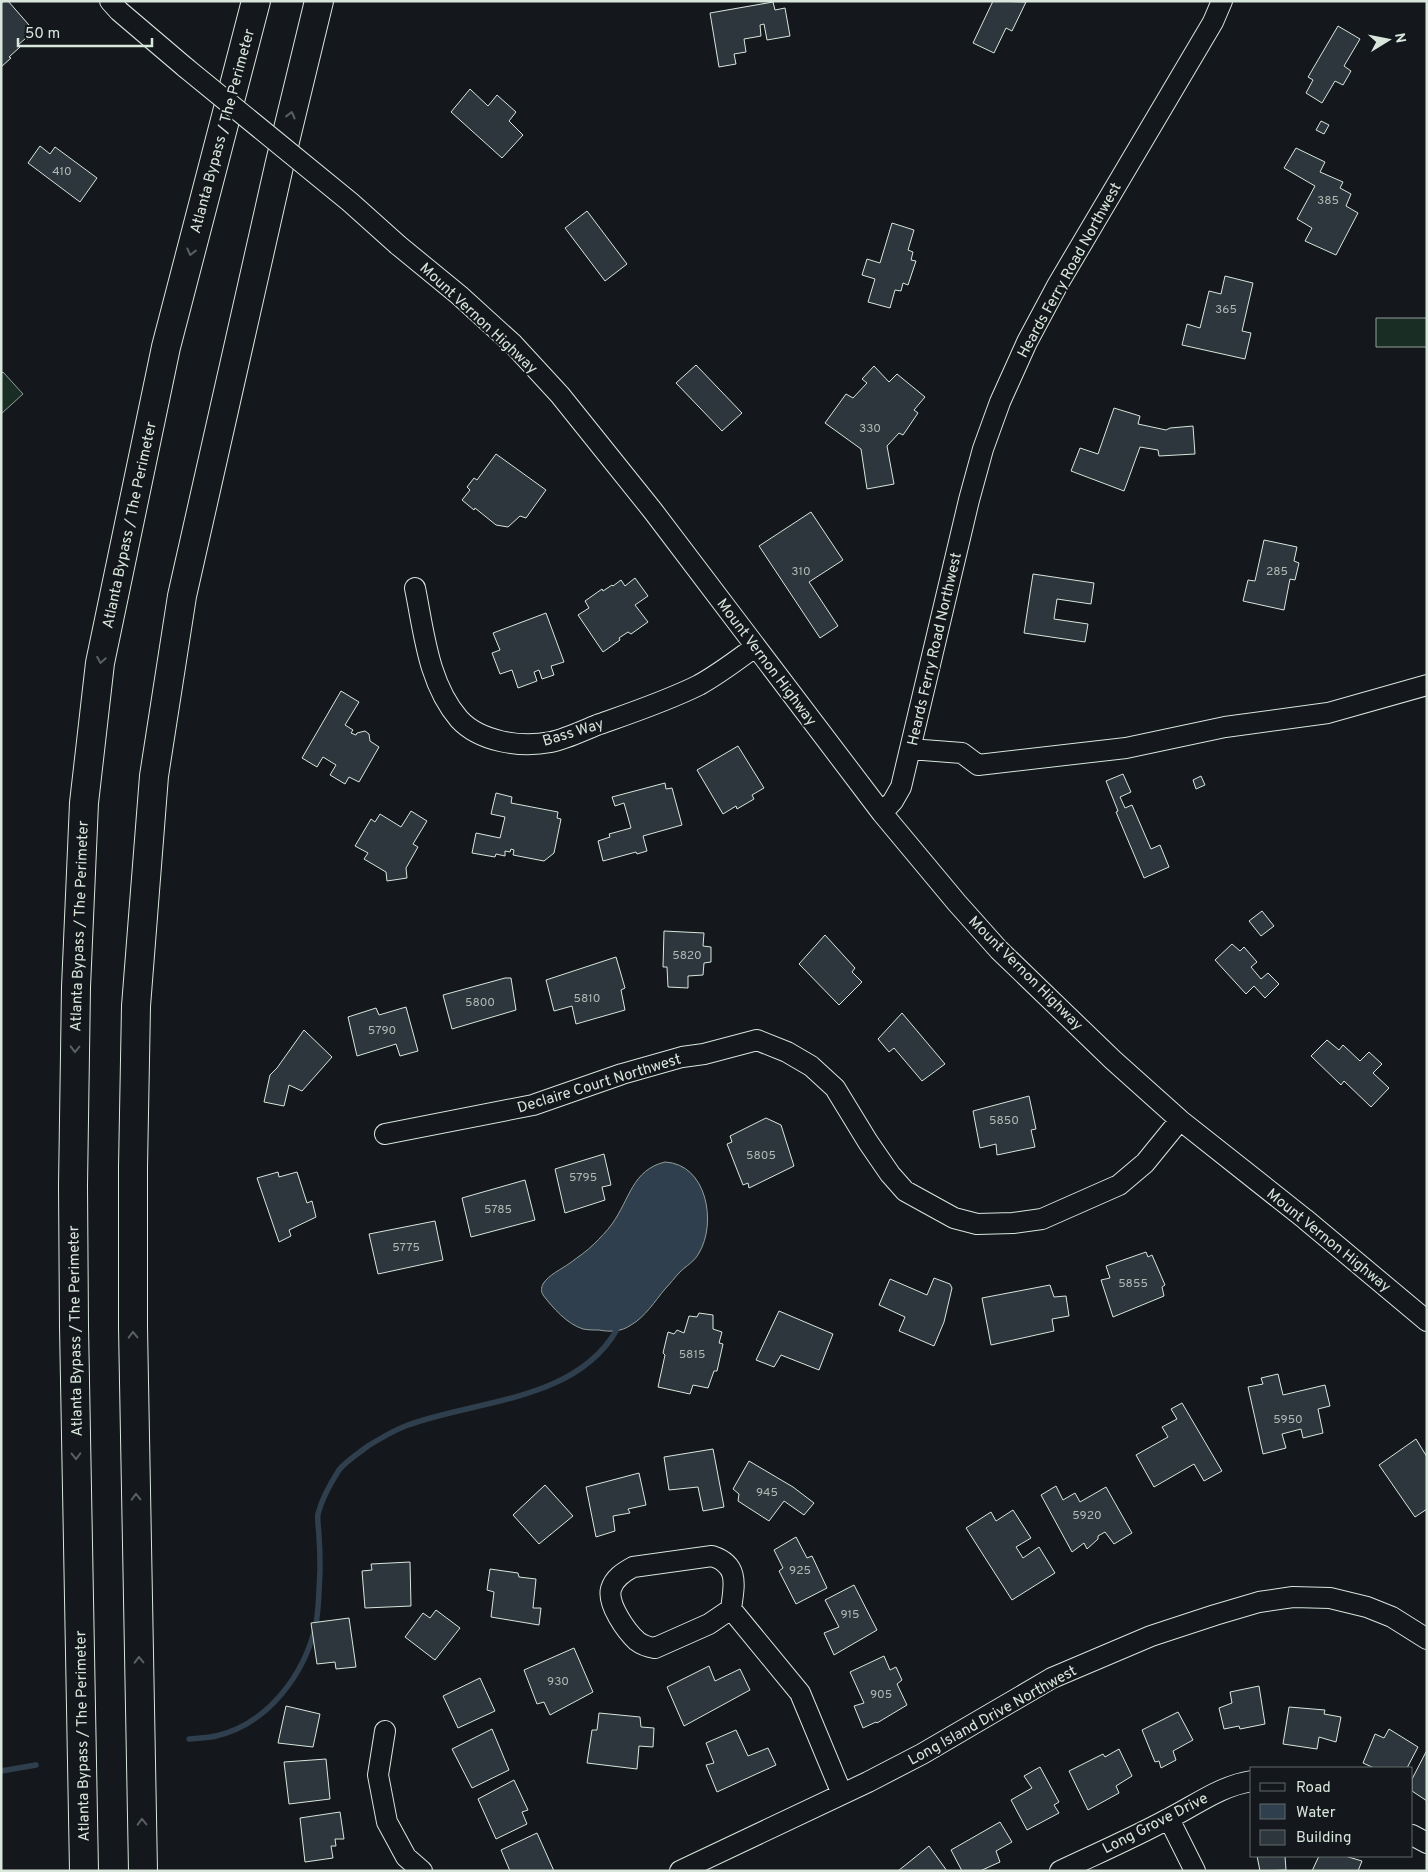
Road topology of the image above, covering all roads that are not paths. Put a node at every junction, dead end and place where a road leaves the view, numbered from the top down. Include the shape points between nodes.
1 (110, 1) edge
2 (256, 1) edge
3 (319, 1) edge
4 (1222, 1) edge
5 (415, 588) dead end
6 (755, 647) junction
7 (1427, 685) edge
8 (910, 749) junction
9 (882, 813) junction
10 (1180, 1120) junction
11 (385, 1134) dead end
12 (1427, 1321) edge
13 (731, 1610) junction
14 (1427, 1639) edge
15 (385, 1731) dead end
16 (1250, 1781) edge
17 (842, 1794) junction
18 (1169, 1819) junction
19 (1413, 1836) edge
20 (1427, 1843) edge
21 (84, 1871) edge
22 (143, 1871) edge
23 (422, 1871) edge
24 (680, 1871) edge
25 (1060, 1871) edge
26 (1196, 1871) edge

1 - 6 street, Mount Vernon Highway, bridge via 513,344 560,394
2 -> 21 highway, Atlanta Bypass / The Perimeter via 166,347 100,663 84,803 76,987 73,1196
22 -> 3 highway via 133,1167 136,1006 154,776 182,596
4 - 8 street, Heards Ferry Road Northwest via 1213,22 1058,284 1000,402 969,500
5 - 6 street, Bass Way via 440,690 460,720 489,738 503,742 552,742 625,715 698,685
6 - 9 street, Mount Vernon Highway
7 - 8 street via 1328,713 1224,728 1126,748 978,765 962,753
8 - 9 street, Heards Ferry Road Northwest via 901,788
9 - 10 street, Mount Vernon Highway via 999,950
10 - 11 street, Declaire Court Northwest via 1145,1163 1119,1185 1042,1219 977,1224 954,1218 905,1191 868,1142 835,1088 811,1066 758,1040 682,1057 532,1105
10 - 12 street, Mount Vernon Highway
13 - 13 street via 709,1624 655,1648 647,1647 628,1631 614,1609 611,1589 622,1573 633,1567 712,1556 722,1559 734,1578
13 - 17 street via 800,1693
14 - 17 street, Long Island Drive Northwest via 1367,1606 1330,1598 1293,1596 1259,1602 1151,1636 1052,1678 922,1754
15 - 23 street via 378,1775 387,1822 406,1857
16 - 18 street, Long Grove Drive via 1216,1792
17 - 24 street, Long Island Drive Northwest
18 - 25 street, Long Grove Drive
18 - 26 street
19 - 20 street

